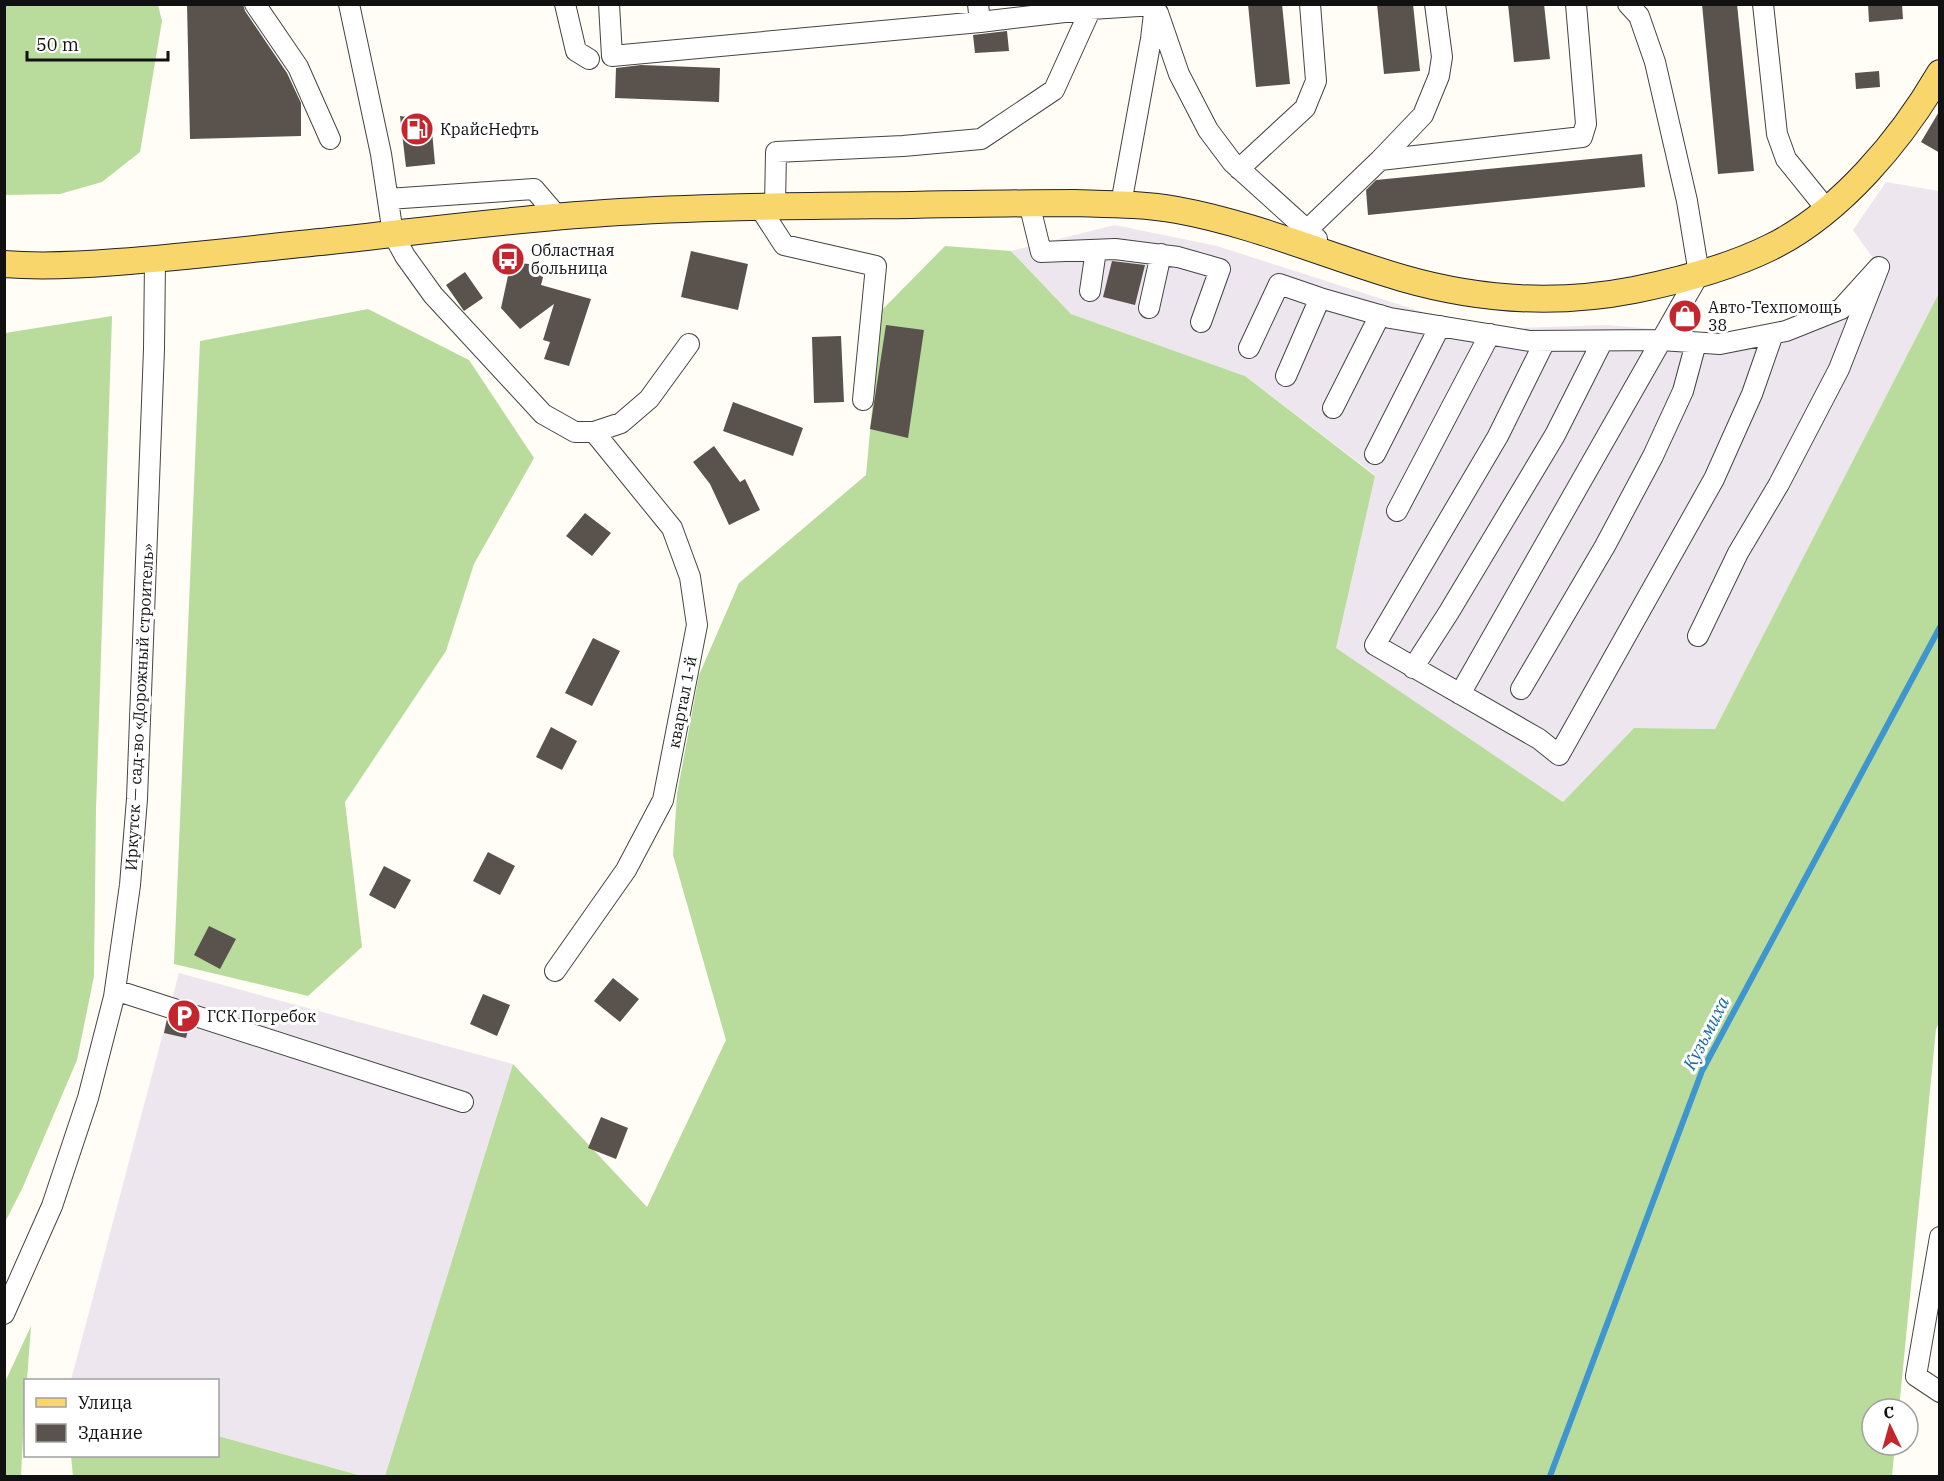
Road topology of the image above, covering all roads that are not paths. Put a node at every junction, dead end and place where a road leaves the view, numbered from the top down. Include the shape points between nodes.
1 (255, 4) edge
2 (349, 4) edge
3 (565, 4) edge
4 (609, 4) edge
5 (1310, 4) edge
6 (1435, 4) edge
7 (1576, 4) edge
8 (1628, 4) edge
9 (1763, 4) edge
10 (1155, 5) edge
11 (1092, 7) edge
12 (979, 13) edge
13 (589, 59) dead end
14 (1940, 74) edge
15 (330, 139) dead end
16 (1380, 160) junction
17 (1239, 169) junction
18 (388, 199) junction
19 (1029, 203) junction
20 (1121, 204) junction
21 (767, 207) junction
22 (1828, 211) junction
23 (558, 217) junction
24 (1306, 231) junction
25 (393, 234) junction
26 (1096, 250) junction
27 (1161, 254) junction
28 (1339, 258) junction
29 (155, 260) junction
30 (4, 264) edge
31 (1699, 274) junction
32 (1090, 291) dead end
33 (1320, 298) junction
34 (1149, 308) dead end
35 (1380, 315) junction
36 (1201, 322) dead end
37 (1440, 326) junction
38 (1490, 334) junction
39 (1773, 334) junction
40 (1661, 340) junction
41 (1545, 341) junction
42 (1602, 342) junction
43 (1696, 343) junction
44 (689, 344) dead end
45 (1249, 348) dead end
46 (1286, 376) dead end
47 (863, 400) dead end
48 (1333, 408) dead end
49 (594, 432) junction
50 (1375, 454) dead end
51 (1397, 511) dead end
52 (1698, 636) dead end
53 (1413, 668) junction
54 (1521, 689) dead end
55 (1460, 694) junction
56 (555, 972) dead end
57 (115, 990) junction
58 (463, 1102) dead end
59 (1940, 1237) edge
60 (4, 1314) edge
61 (1940, 1392) edge

1 - 15 street via 298,67
2 - 18 street
3 - 13 street via 576,51
4 - 12 street via 612,56
5 - 17 street via 1316,81 1312,93 1305,108
6 - 16 street via 1442,57 1440,76 1423,115
7 - 16 street via 1586,124 1582,136
8 - 31 street via 1639,16 1654,62 1687,201
9 - 22 street via 1777,134 1786,159
10 - 11 street
10 - 17 street via 1179,74 1208,130
10 - 20 street
11 - 12 street
11 - 21 street via 1054,90 981,139 776,152
14 - 22 main road via 1882,154
16 - 24 street
17 - 24 street
18 - 23 street via 534,189
18 - 25 street
19 - 20 main road
19 - 21 main road
19 - 26 street via 1041,252
20 - 28 main road via 1221,220
21 - 23 main road
21 - 47 street via 784,245 876,266
22 - 31 main road via 1772,247
23 - 25 main road
24 - 28 street
25 - 29 main road
25 - 49 street via 433,295 543,414 575,432
26 - 27 street
26 - 32 street
27 - 34 street
27 - 36 street via 1220,268
28 - 31 main road via 1417,282 1520,300 1577,298 1633,290
29 - 30 main road
29 - 57 street, Иркутск — сад-во «Дорожный строитель» via 137,799
31 - 40 street
33 - 35 street
33 - 45 street via 1280,284
33 - 46 street
35 - 37 street
35 - 48 street
37 - 38 street
37 - 50 street
38 - 41 street
38 - 51 street
39 - 43 street via 1720,344
39 - 52 street via 1841,309 1879,267 1839,369 1738,553
39 - 55 street via 1752,394 1714,479 1559,755 1539,739
40 - 42 street
40 - 43 street
40 - 55 street
41 - 42 street
41 - 53 street via 1498,436 1375,645
42 - 53 street via 1555,435
43 - 54 street via 1683,391 1653,456
44 - 49 street via 649,399 621,423
49 - 56 street, квартал 1-й via 672,528 690,577 697,625 663,800 626,870
53 - 55 street
57 - 58 street
57 - 60 street, Иркутск — сад-во «Дорожный строитель» via 88,1098 56,1195
59 - 61 street via 1917,1376

